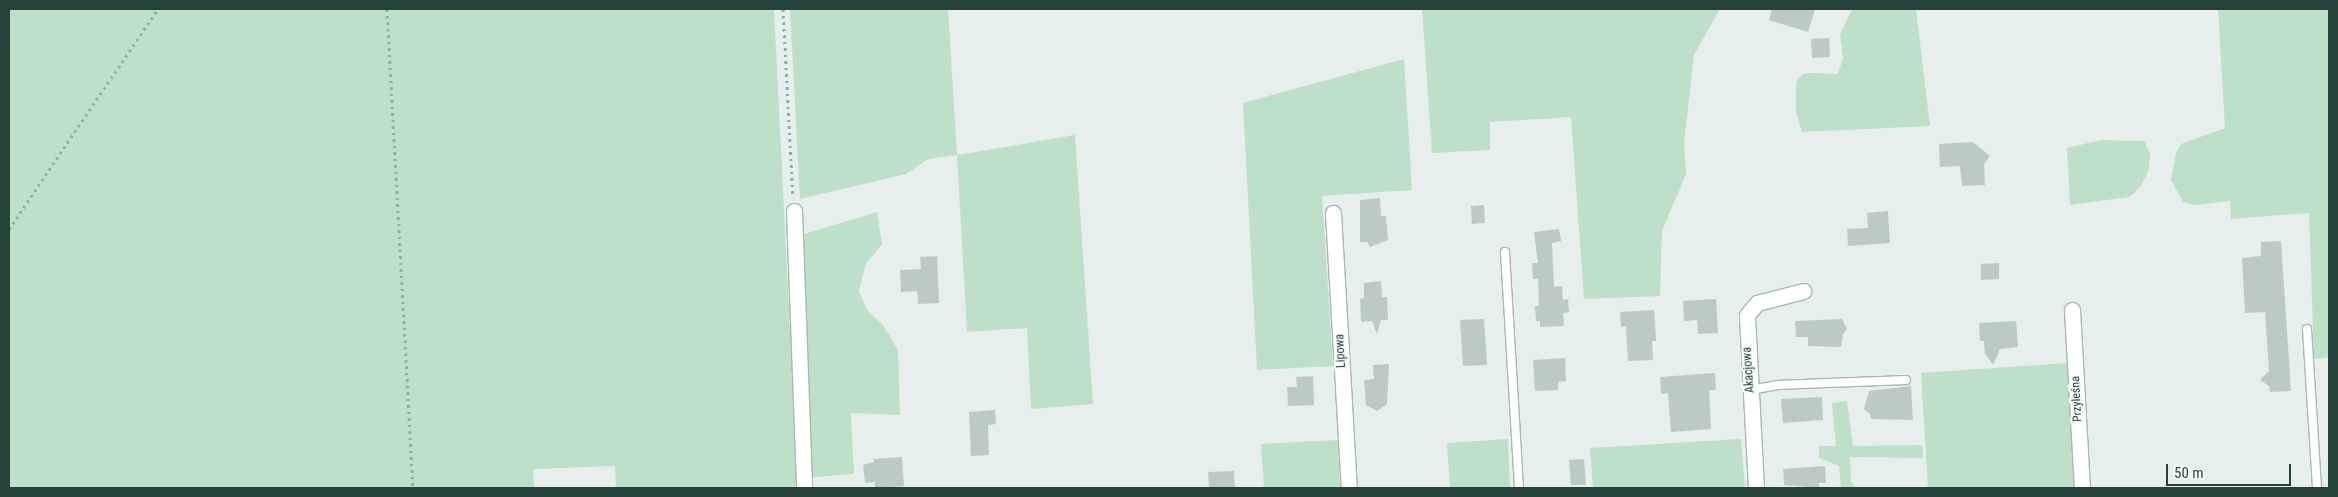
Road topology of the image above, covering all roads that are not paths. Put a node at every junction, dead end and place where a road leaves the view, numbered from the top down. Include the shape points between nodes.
1 (794, 211) road end
2 (1333, 213) dead end
3 (1506, 252) dead end
4 (1803, 291) dead end
5 (2072, 310) dead end
6 (2307, 329) dead end
7 (1906, 380) dead end
8 (1750, 390) junction
9 (804, 488) edge
10 (1349, 488) edge
11 (1519, 488) edge
12 (1756, 488) edge
13 (2082, 488) edge
14 (2317, 488) edge

1 - 9 street
2 - 10 street, Lipowa
3 - 11 lane
4 - 8 street, Akacjowa via 1757,303 1746,314
5 - 13 street, Przyleśna
6 - 14 lane
7 - 8 lane via 1777,385
8 - 12 street, Akacjowa

